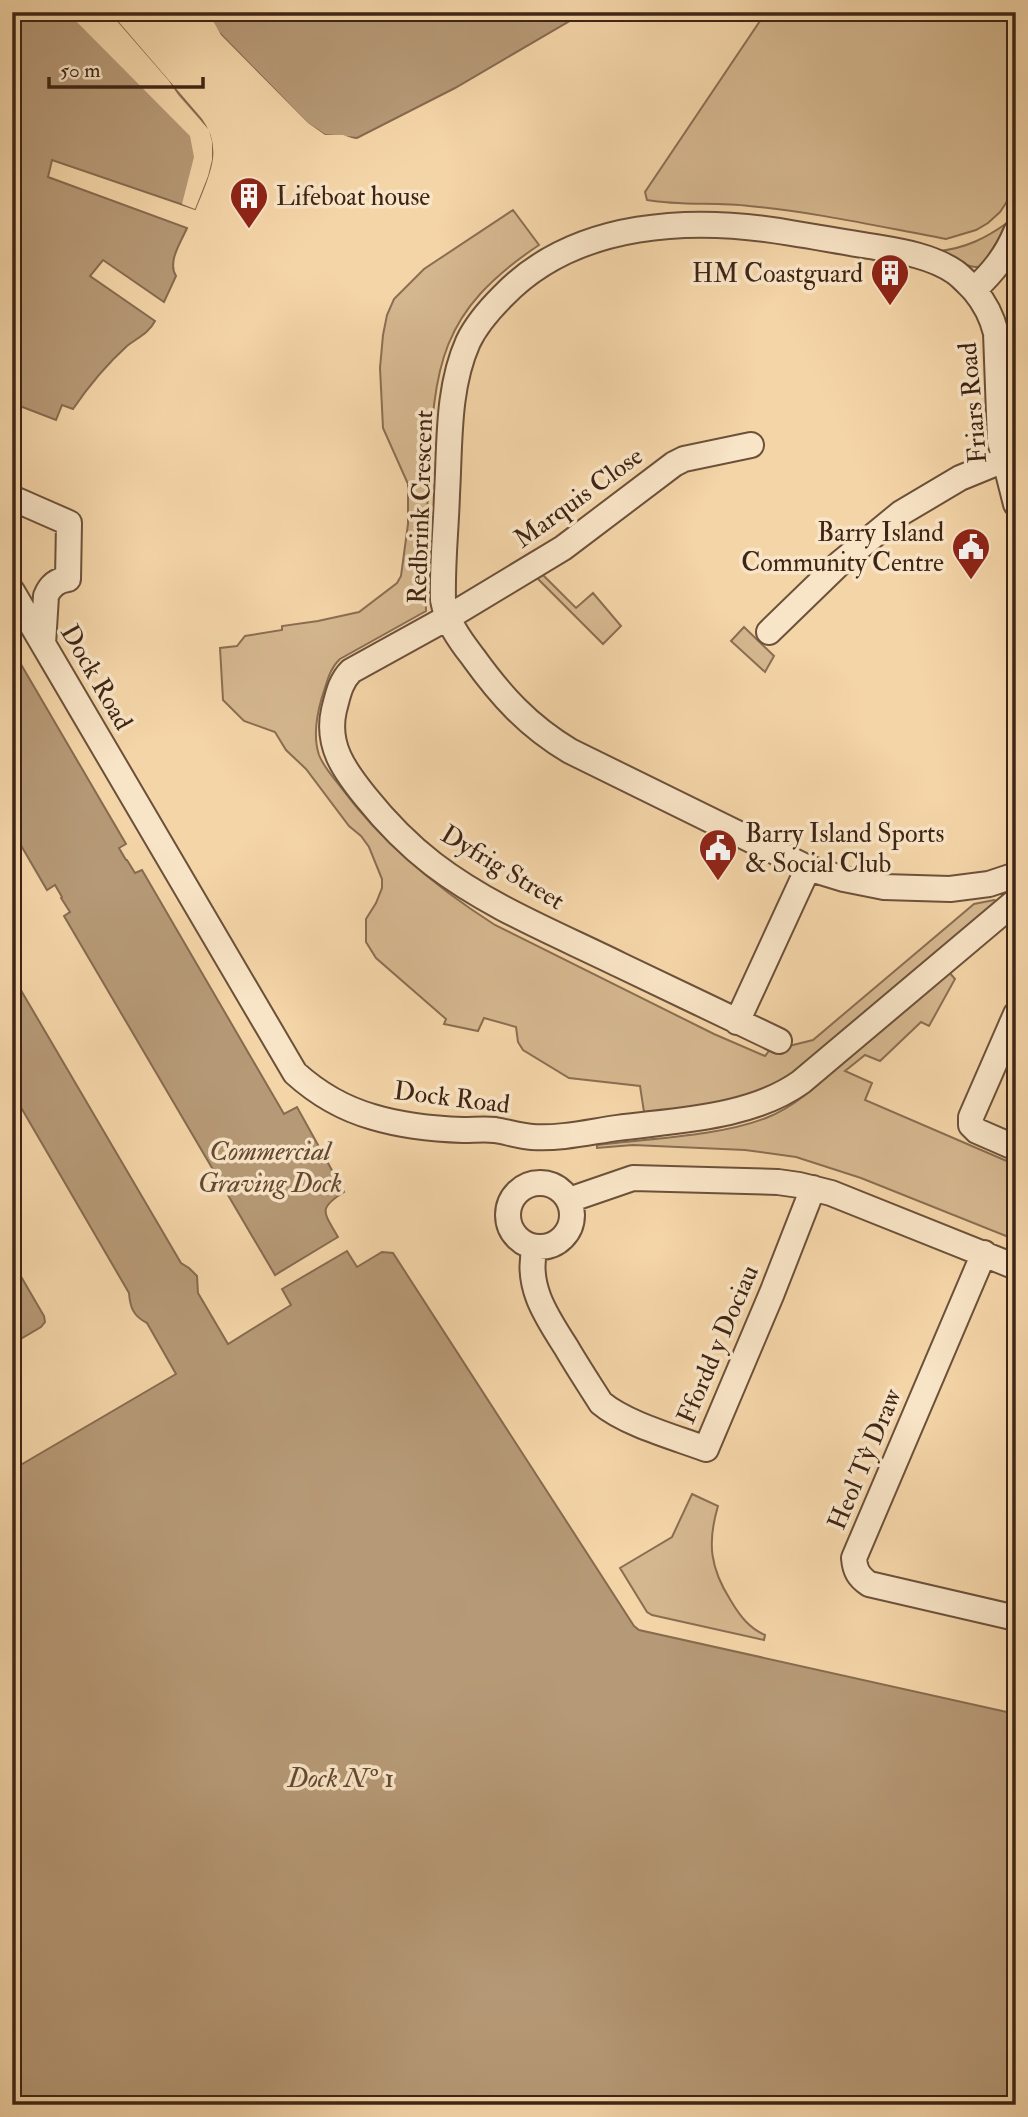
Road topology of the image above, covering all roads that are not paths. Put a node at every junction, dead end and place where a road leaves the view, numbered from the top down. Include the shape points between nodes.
1 (1016, 232) edge
2 (974, 290) junction
3 (751, 445) dead end
4 (1010, 459) edge
5 (12, 498) edge
6 (1016, 505) edge
7 (12, 591) edge
8 (447, 618) junction
9 (769, 632) dead end
10 (43, 644) junction
11 (808, 868) junction
12 (1016, 876) edge
13 (1016, 901) edge
14 (1016, 1014) edge
15 (737, 1022) junction
16 (779, 1041) dead end
17 (1016, 1148) edge
18 (813, 1188) junction
19 (569, 1200) junction
20 (535, 1247) junction
21 (984, 1253) junction
22 (1016, 1267) edge
23 (1016, 1618) edge

1 - 2 street via 996,268
2 - 4 street, Friars Road via 996,333 998,419
2 - 8 street, Redbrink Crescent via 956,273 916,255 728,224 652,227 602,239 548,261 509,290 482,319 457,374 443,588
3 - 8 street, Marquis Close via 674,464 563,548
4 - 6 street, Friars Road
4 - 9 street via 960,478 901,513 839,564
5 - 10 street via 69,523 68,579 48,590
7 - 10 street, Dock Road
8 - 11 street, Redbrink Crescent via 497,690 555,742
8 - 15 street, Dyfrig Street via 346,676 332,730 345,770 417,851 456,880
10 - 13 street, Dock Road via 295,1073 323,1094 372,1117 427,1128 542,1137 714,1115 771,1100 801,1082
11 - 12 street, Redbrink Crescent via 864,884 928,889 974,887
11 - 15 street
14 - 17 street via 971,1117 977,1131
15 - 16 street, Dyfrig Street
18 - 19 street via 778,1182 633,1178
18 - 20 street, Ffordd y Dociau via 706,1449 628,1419 601,1403 539,1304 533,1277
18 - 21 street
19 - 20 street via 569,1230 555,1244
19 - 20 street via 554,1185 543,1182 532,1183 514,1196 509,1205 510,1227 516,1237
21 - 22 street
21 - 23 street, Heol Tŷ Draw via 854,1558 859,1576 869,1584

